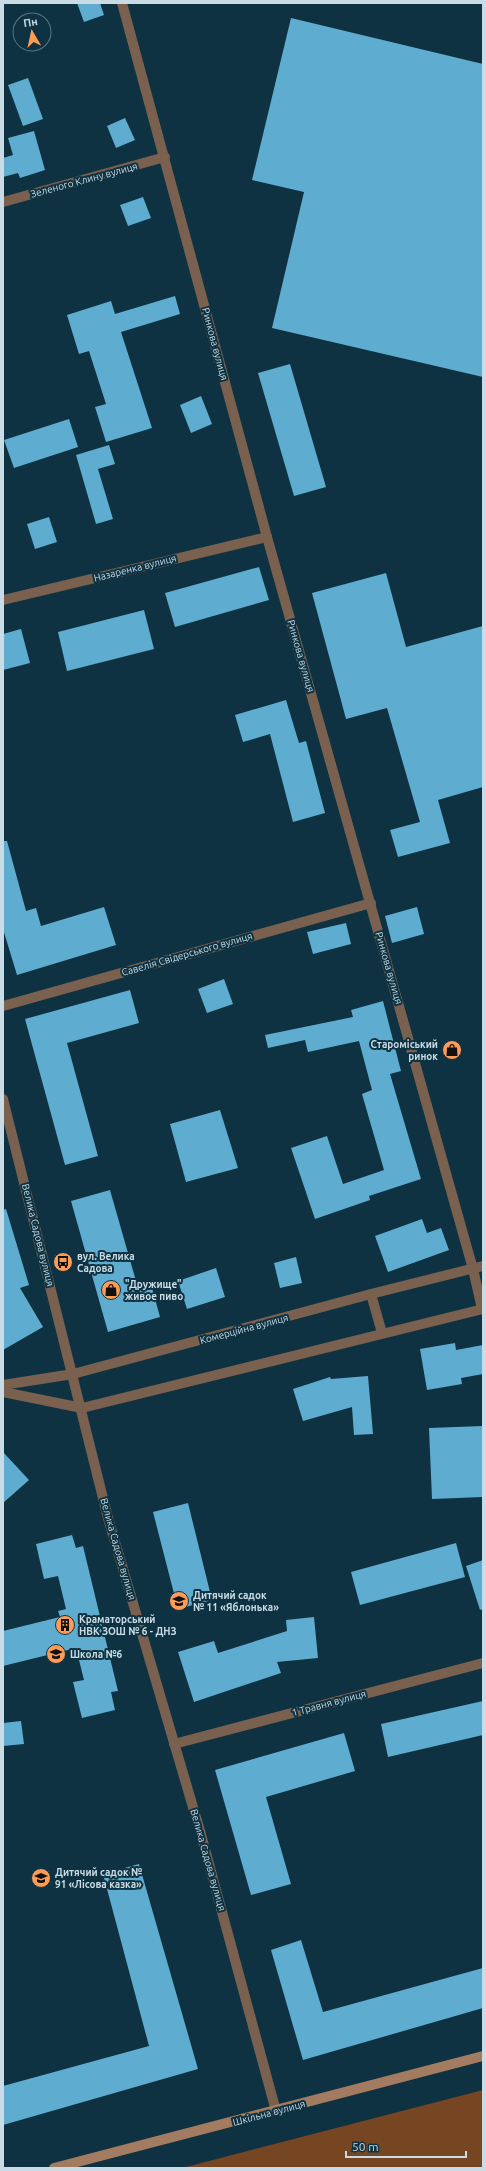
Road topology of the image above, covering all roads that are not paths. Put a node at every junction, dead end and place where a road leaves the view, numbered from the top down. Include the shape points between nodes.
1 (122, 3) edge
2 (165, 157) junction
3 (3, 202) edge
4 (267, 536) junction
5 (3, 600) edge
6 (371, 903) junction
7 (3, 1006) edge
8 (3, 1100) edge
9 (478, 1268) edge
10 (371, 1294) junction
11 (483, 1309) edge
12 (382, 1333) junction
13 (73, 1374) junction
14 (3, 1385) edge
15 (3, 1392) edge
16 (82, 1408) junction
17 (483, 1663) edge
18 (174, 1744) junction
19 (483, 2056) edge
20 (276, 2112) junction
21 (54, 2168) edge

1 - 2 street, Ринкова вулиця
2 - 3 street, Зеленого Клину вулиця
2 - 4 street, Ринкова вулиця
4 - 5 street, Назаренка вулиця
4 - 6 street, Ринкова вулиця
6 - 7 street, Савелія Свідерського вулиця
6 - 9 street, Ринкова вулиця
8 - 13 street, Велика Садова вулиця
9 - 10 street, Комерційна вулиця
9 - 11 street, Ринкова вулиця
10 - 12 street
10 - 13 street, Комерційна вулиця
11 - 12 street
12 - 16 street
13 - 14 street, Комерційна вулиця
13 - 16 street, Велика Садова вулиця
15 - 16 street
16 - 18 street, Велика Садова вулиця via 108,1518
17 - 18 street, 1 Травня вулиця
18 - 20 street, Велика Садова вулиця
19 - 20 main road, Шкільна вулиця
20 - 21 main road, Шкільна вулиця

